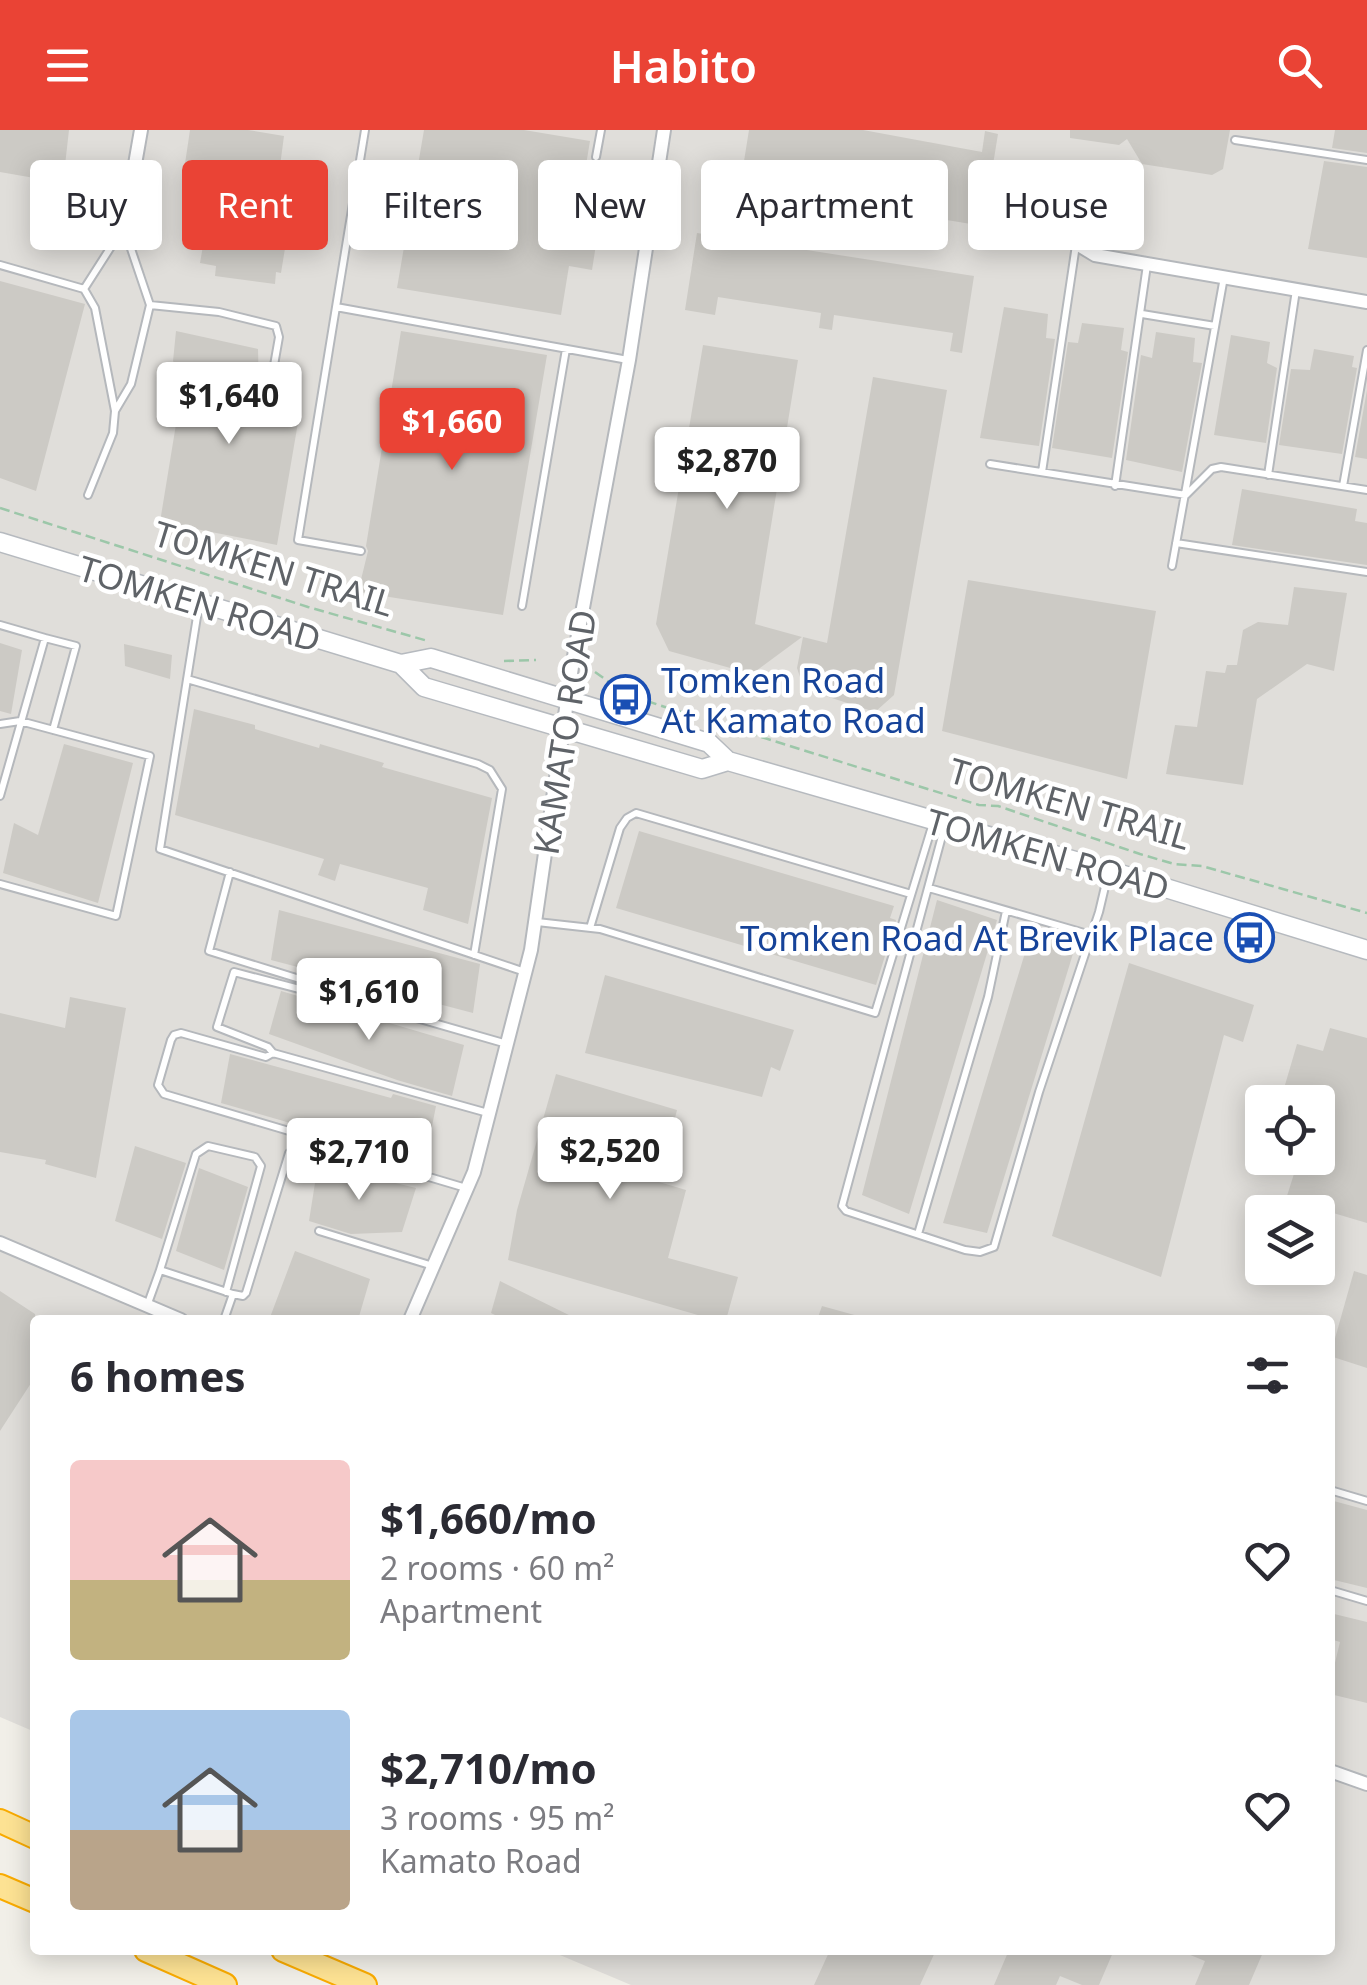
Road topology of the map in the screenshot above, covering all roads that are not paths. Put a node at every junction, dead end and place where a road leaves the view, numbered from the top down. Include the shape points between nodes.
1 (141, 130) edge
2 (365, 130) edge
3 (601, 130) edge
4 (664, 130) edge
5 (1235, 140) dead end
6 (596, 157) dead end
7 (136, 160) edge
8 (1367, 160) edge
9 (109, 250) edge
10 (132, 250) edge
11 (1076, 250) edge
12 (1087, 250) edge
13 (1148, 263) junction
14 (0, 265) edge
15 (1224, 276) junction
16 (84, 289) junction
17 (1296, 289) junction
18 (1367, 302) edge
19 (150, 305) junction
20 (336, 307) junction
21 (1142, 314) junction
22 (1215, 326) junction
23 (566, 349) junction
24 (1367, 350) edge
25 (629, 360) junction
26 (270, 388) dead end
27 (115, 410) junction
28 (990, 464) dead end
29 (1042, 472) junction
30 (1268, 474) junction
31 (1115, 486) junction
32 (1343, 486) junction
33 (1367, 490) edge
34 (88, 495) dead end
35 (1186, 495) junction
36 (0, 542) edge
37 (1176, 543) junction
38 (361, 551) dead end
39 (1172, 566) dead end
40 (1367, 572) edge
41 (200, 603) junction
42 (522, 606) dead end
43 (0, 624) edge
44 (45, 638) junction
45 (400, 664) junction
46 (188, 680) junction
47 (568, 700) junction
48 (22, 721) junction
49 (0, 724) edge
50 (564, 728) junction
51 (54, 730) junction
52 (728, 761) junction
53 (0, 796) edge
54 (940, 822) junction
55 (1109, 870) junction
56 (230, 872) junction
57 (0, 884) edge
58 (929, 888) junction
59 (910, 894) junction
60 (1006, 911) junction
61 (536, 922) junction
62 (590, 928) junction
63 (1091, 936) junction
64 (1367, 950) edge
65 (474, 955) junction
66 (526, 972) junction
67 (333, 994) junction
68 (507, 1044) junction
69 (273, 1053) junction
70 (489, 1114) junction
71 (402, 1169) junction
72 (467, 1188) junction
73 (319, 1231) dead end
74 (918, 1234) junction
75 (0, 1243) edge
76 (434, 1266) junction
77 (160, 1270) junction
78 (229, 1293) junction
79 (147, 1306) junction
80 (168, 1315) edge
81 (225, 1315) edge
82 (412, 1315) edge
83 (1335, 1491) edge
84 (1367, 1500) edge
85 (1335, 1591) edge
86 (1367, 1601) edge
87 (1335, 1774) edge
88 (1367, 1784) edge
89 (2, 1821) edge
90 (30, 1835) edge
91 (0, 1886) edge
92 (30, 1899) edge
93 (157, 1955) edge
94 (294, 1955) edge
95 (225, 1985) edge
96 (365, 1985) edge

1 - 7 street
2 - 20 lane
3 - 6 lane
4 - 25 street, KAMATO ROAD
5 - 8 lane
9 - 16 lane
10 - 19 lane
11 - 29 lane
12 - 13 street
13 - 15 street
13 - 21 lane
14 - 16 lane
15 - 17 street
15 - 22 lane
16 - 27 lane via 95,308
17 - 18 street
17 - 30 lane
19 - 26 lane via 276,326
19 - 27 lane via 130,384
20 - 23 lane
20 - 38 lane via 298,540
21 - 22 lane
21 - 31 lane
22 - 35 lane
23 - 25 lane
23 - 42 lane
24 - 32 lane
25 - 47 street, KAMATO ROAD
27 - 34 lane via 113,433
28 - 29 lane
29 - 31 lane
30 - 32 lane
30 - 35 lane via 1212,469
31 - 35 lane
32 - 33 lane
35 - 37 lane
36 - 41 main road, TOMKEN ROAD
37 - 39 lane
37 - 40 lane
41 - 45 main road, TOMKEN ROAD
41 - 46 lane
43 - 44 lane
44 - 48 lane
44 - 51 lane via 76,646
45 - 47 main road, TOMKEN ROAD via 431,658
45 - 50 main road, TOMKEN ROAD via 424,688
46 - 56 lane via 160,849
46 - 65 lane via 490,770 502,789
47 - 50 street, KAMATO ROAD
47 - 52 main road, TOMKEN ROAD via 708,743
48 - 49 lane
48 - 51 lane
48 - 53 lane
50 - 52 main road, TOMKEN ROAD via 702,768
50 - 61 street, KAMATO ROAD
51 - 57 lane via 150,756 116,916
52 - 54 main road, TOMKEN ROAD
54 - 55 main road, TOMKEN ROAD
54 - 58 lane
54 - 59 lane
55 - 63 lane
55 - 64 main road, TOMKEN ROAD
56 - 65 lane
56 - 67 lane via 208,951
58 - 60 lane
58 - 74 lane via 842,1206
59 - 62 lane via 636,813 620,828
59 - 62 lane via 875,1013
60 - 63 lane
60 - 74 lane via 988,997
61 - 62 lane
61 - 66 street, KAMATO ROAD
63 - 74 lane via 994,1247 965,1250
65 - 66 lane
66 - 68 street, KAMATO ROAD
67 - 68 lane
67 - 69 lane via 234,972 216,1027
68 - 70 street, KAMATO ROAD
69 - 70 lane
69 - 71 lane via 181,1033 174,1035 158,1085 160,1091
70 - 72 street, KAMATO ROAD
71 - 72 lane
71 - 78 lane via 394,1174 295,1148 285,1159 246,1293
72 - 76 street, KAMATO ROAD
73 - 76 lane
75 - 79 street
76 - 82 street, KAMATO ROAD
77 - 78 lane
77 - 78 lane via 196,1154 208,1146 255,1157 260,1166
77 - 79 lane
78 - 81 lane
79 - 80 street
83 - 84 lane
85 - 86 lane
87 - 88 street
89 - 90 highway
91 - 92 highway
93 - 95 highway
94 - 96 highway

